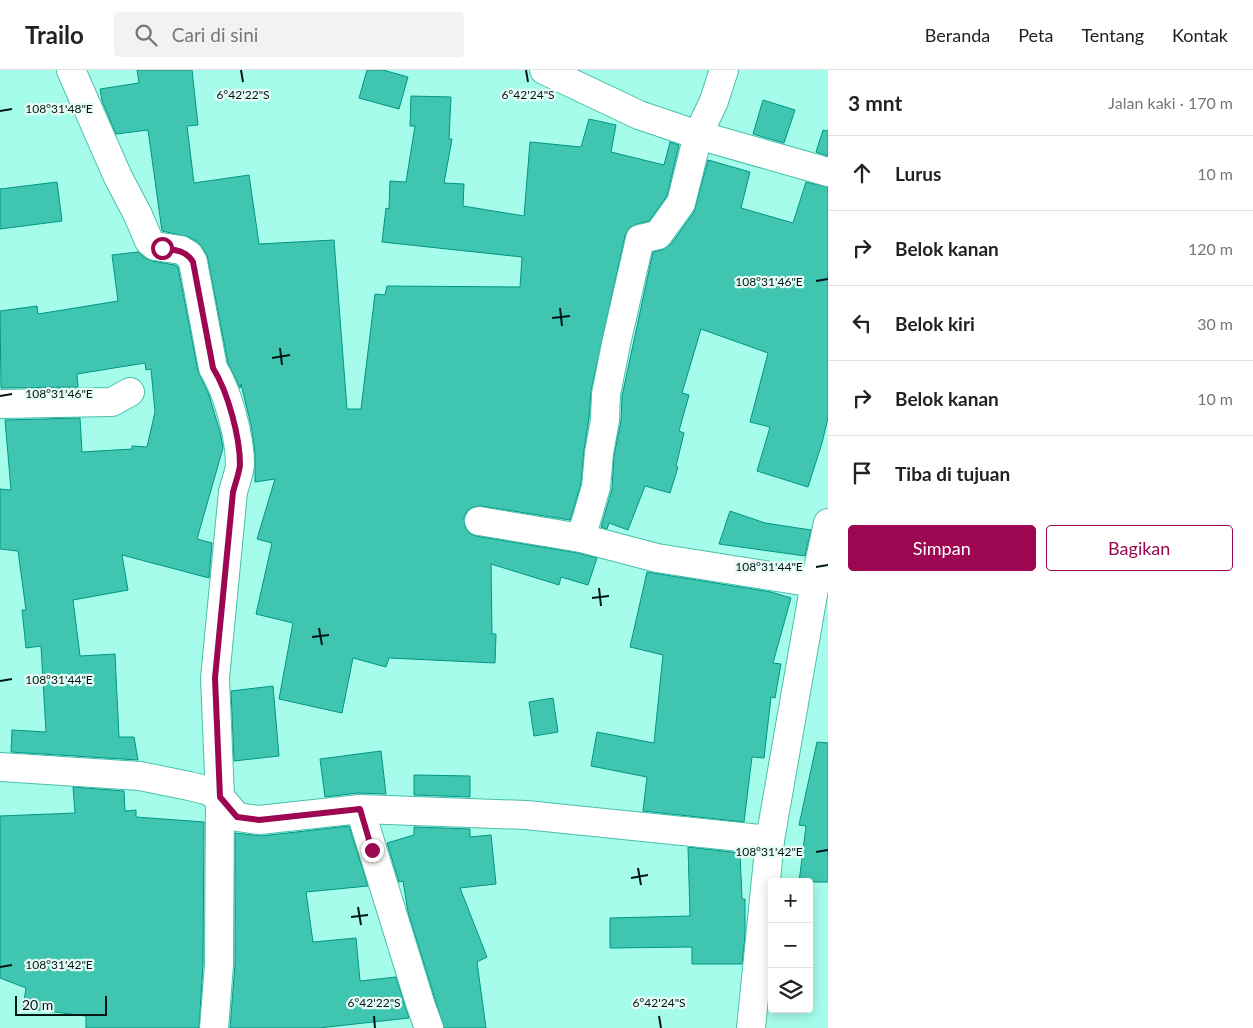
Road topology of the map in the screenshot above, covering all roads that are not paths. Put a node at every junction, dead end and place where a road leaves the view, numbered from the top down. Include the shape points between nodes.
1 (71, 70) edge
2 (544, 70) edge
3 (724, 70) edge
4 (698, 135) junction
5 (828, 172) edge
6 (130, 392) dead end
7 (0, 404) edge
8 (479, 521) dead end
9 (828, 523) edge
10 (581, 538) junction
11 (815, 583) junction
12 (0, 767) edge
13 (220, 797) junction
14 (360, 809) junction
15 (770, 840) junction
16 (214, 1028) edge
17 (429, 1028) edge
18 (751, 1028) edge

1 - 13 street via 149,240 155,246 181,250 193,262 213,368 221,381 239,447 240,468 233,492 215,678
2 - 4 street via 639,115
3 - 4 street
4 - 5 street
4 - 10 street via 681,203 658,235 640,239 606,394 596,488
6 - 7 street via 112,402
8 - 10 street
9 - 11 street
10 - 11 street via 657,558
11 - 15 street
12 - 13 street via 140,776 206,790
13 - 14 street via 237,817 259,820
13 - 16 street
14 - 15 street via 526,815
14 - 17 street
15 - 18 street

